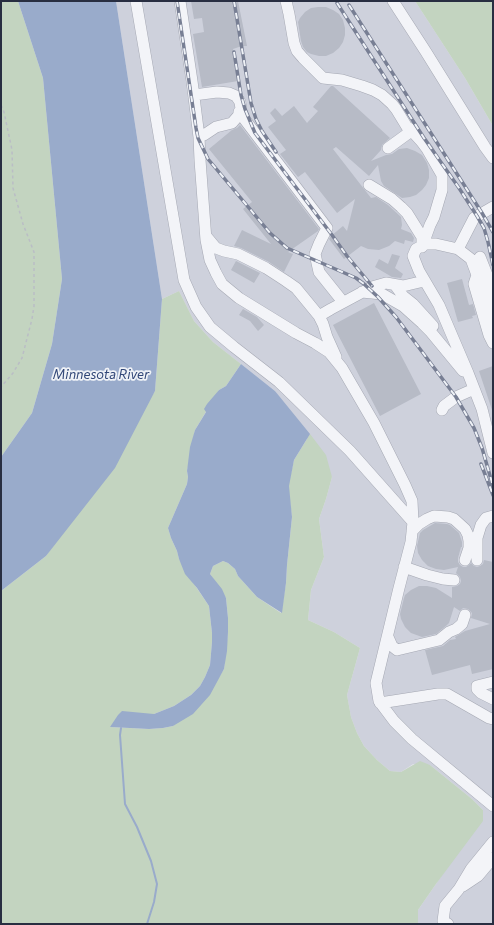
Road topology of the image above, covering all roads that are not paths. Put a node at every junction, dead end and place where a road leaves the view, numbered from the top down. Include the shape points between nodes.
1 (136, 1) edge
2 (180, 1) edge
3 (286, 1) edge
4 (393, 1) edge
5 (194, 95) junction
6 (239, 112) junction
7 (409, 128) junction
8 (199, 137) junction
9 (388, 148) dead end
10 (493, 158) edge
11 (369, 185) dead end
12 (493, 207) edge
13 (205, 235) junction
14 (422, 246) junction
15 (216, 248) junction
16 (458, 249) junction
17 (480, 257) dead end
18 (210, 260) junction
19 (478, 275) junction
20 (424, 280) junction
21 (395, 285) junction
22 (493, 290) edge
23 (362, 292) junction
24 (343, 302) junction
25 (319, 316) junction
26 (493, 320) edge
27 (493, 343) edge
28 (342, 368) junction
29 (471, 382) junction
30 (442, 410) dead end
31 (493, 453) edge
32 (493, 516) edge
33 (413, 526) junction
34 (465, 560) dead end
35 (477, 560) dead end
36 (404, 567) junction
37 (454, 580) dead end
38 (466, 615) dead end
39 (388, 637) junction
40 (493, 682) edge
41 (493, 699) edge
42 (380, 703) junction
43 (493, 719) edge
44 (493, 806) edge
45 (493, 842) edge
46 (493, 858) edge
47 (459, 889) junction
48 (448, 924) edge

1 - 33 lane via 184,280 196,307 210,327 279,382 344,446
2 - 5 lane
3 - 7 lane via 294,43 303,58 323,78 342,80 382,95 392,104
4 - 10 lane
5 - 6 lane via 229,93 236,96 240,102
5 - 8 lane
6 - 8 lane via 232,123 216,127
6 - 24 lane via 327,228 315,254 319,272
7 - 9 lane via 410,132
7 - 14 lane via 427,149 442,175 442,190
8 - 13 lane
11 - 14 lane via 401,207 422,236
12 - 16 lane via 474,218
13 - 15 lane
13 - 18 lane
14 - 16 lane via 436,244
14 - 20 lane via 416,249 413,256
15 - 18 lane via 210,252
15 - 25 lane via 243,257 286,281 296,288
16 - 19 lane via 471,259
17 - 22 lane
18 - 28 lane via 222,284 239,298 329,352
19 - 26 lane via 483,282
19 - 27 lane via 474,284
20 - 21 lane via 403,286
20 - 29 lane via 439,305
21 - 23 lane via 386,283
21 - 29 lane via 434,327
23 - 24 lane
23 - 29 lane via 382,294 403,306 430,331
24 - 25 lane
25 - 28 lane
28 - 33 lane via 374,423 405,485 412,501
29 - 30 lane
29 - 31 lane via 482,409
32 - 35 lane via 486,518 481,525 477,538
33 - 34 lane via 434,516 454,519 468,535 469,548
33 - 36 lane
36 - 37 lane
36 - 39 lane
38 - 39 lane via 462,624 439,640 397,650
39 - 42 lane via 376,683
40 - 41 lane via 477,686 481,693
42 - 43 lane via 447,694
42 - 44 lane via 412,738
45 - 47 lane
46 - 47 lane via 478,876
47 - 48 lane via 445,906 444,921

